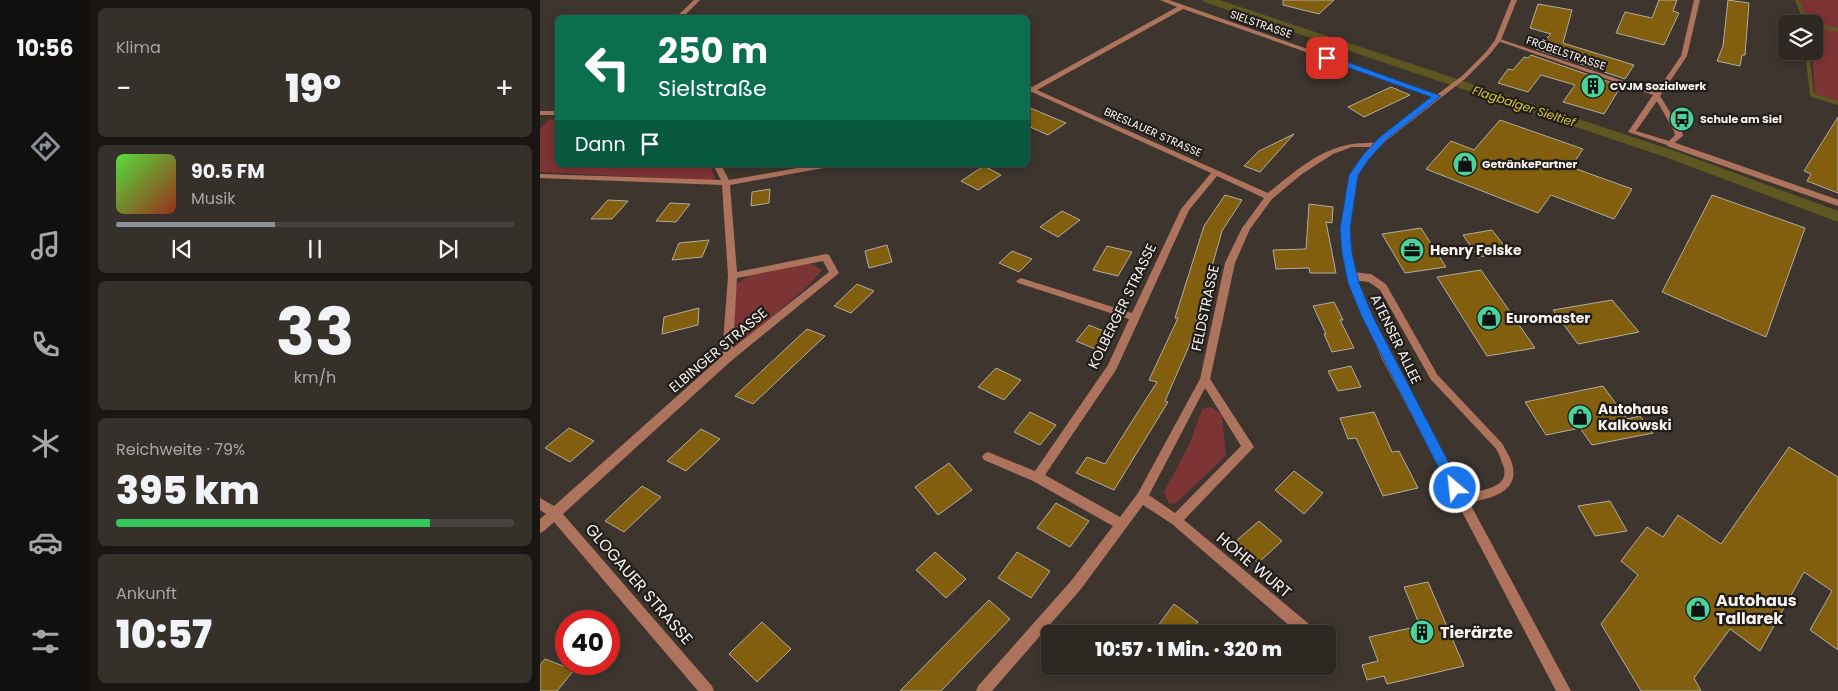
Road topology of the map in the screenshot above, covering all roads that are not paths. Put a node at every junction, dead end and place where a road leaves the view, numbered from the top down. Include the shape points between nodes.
1 (696, 0) edge
2 (1163, 0) edge
3 (1514, 0) edge
4 (1697, 0) edge
5 (1182, 7) junction
6 (681, 15) edge
7 (1498, 40) junction
8 (1030, 89) edge
9 (1030, 90) edge
10 (1656, 94) junction
11 (1437, 96) junction
12 (540, 113) edge
13 (555, 113) edge
14 (1670, 144) junction
15 (1377, 145) junction
16 (719, 167) edge
17 (818, 167) edge
18 (1216, 172) junction
19 (540, 176) edge
20 (726, 183) junction
21 (1269, 197) junction
22 (1838, 203) edge
23 (732, 276) junction
24 (1352, 276) junction
25 (1021, 281) dead end
26 (1135, 317) junction
27 (727, 358) junction
28 (1205, 379) junction
29 (988, 457) dead end
30 (1038, 477) junction
31 (1142, 497) junction
32 (1461, 499) junction
33 (540, 503) edge
34 (555, 514) junction
35 (1176, 520) junction
36 (1122, 524) junction
37 (540, 527) edge
38 (1299, 625) edge
39 (707, 691) edge
40 (983, 691) edge
41 (1564, 691) edge

1 - 6 street
2 - 5 street, SIELSTRASSE
3 - 7 street, ATENSER ALLEE
4 - 10 street via 1684,56
5 - 8 street
5 - 11 street, SIELSTRASSE
7 - 10 street, FRÖBELSTRASSE
7 - 11 street, ATENSER ALLEE via 1464,77
9 - 18 street, BRESLAUER STRASSE
10 - 14 street via 1678,131 1679,136
10 - 14 street via 1632,132
11 - 15 street, ATENSER ALLEE
12 - 13 street
14 - 22 lane
15 - 21 street, FELDSTRASSE via 1351,145 1330,152
15 - 24 street, ATENSER ALLEE via 1354,175 1345,229
16 - 20 street
17 - 20 street
18 - 21 street, BRESLAUER STRASSE
18 - 26 street, KOLBERGER STRASSE via 1185,209
19 - 20 street
20 - 23 street
21 - 28 street, FELDSTRASSE via 1246,228 1230,263
23 - 27 street
23 - 27 street, ELBINGER STRASSE via 826,258 834,273
24 - 32 street, ATENSER ALLEE via 1387,359
24 - 32 lane via 1370,278 1383,287 1434,377 1505,455 1509,481 1503,488
25 - 26 street
26 - 30 street, KOLBERGER STRASSE via 1112,367
27 - 34 street, ELBINGER STRASSE
28 - 31 street, FELDSTRASSE
28 - 35 street via 1248,448
29 - 30 street
30 - 36 street
31 - 35 street
31 - 36 street, FELDSTRASSE
32 - 41 street, ATENSER ALLEE
33 - 34 street, GLOGAUER STRASSE
34 - 37 street, ELBINGER STRASSE
34 - 39 street, GLOGAUER STRASSE
35 - 38 street, HOHE WURT
36 - 40 street, FELDSTRASSE via 1076,585

